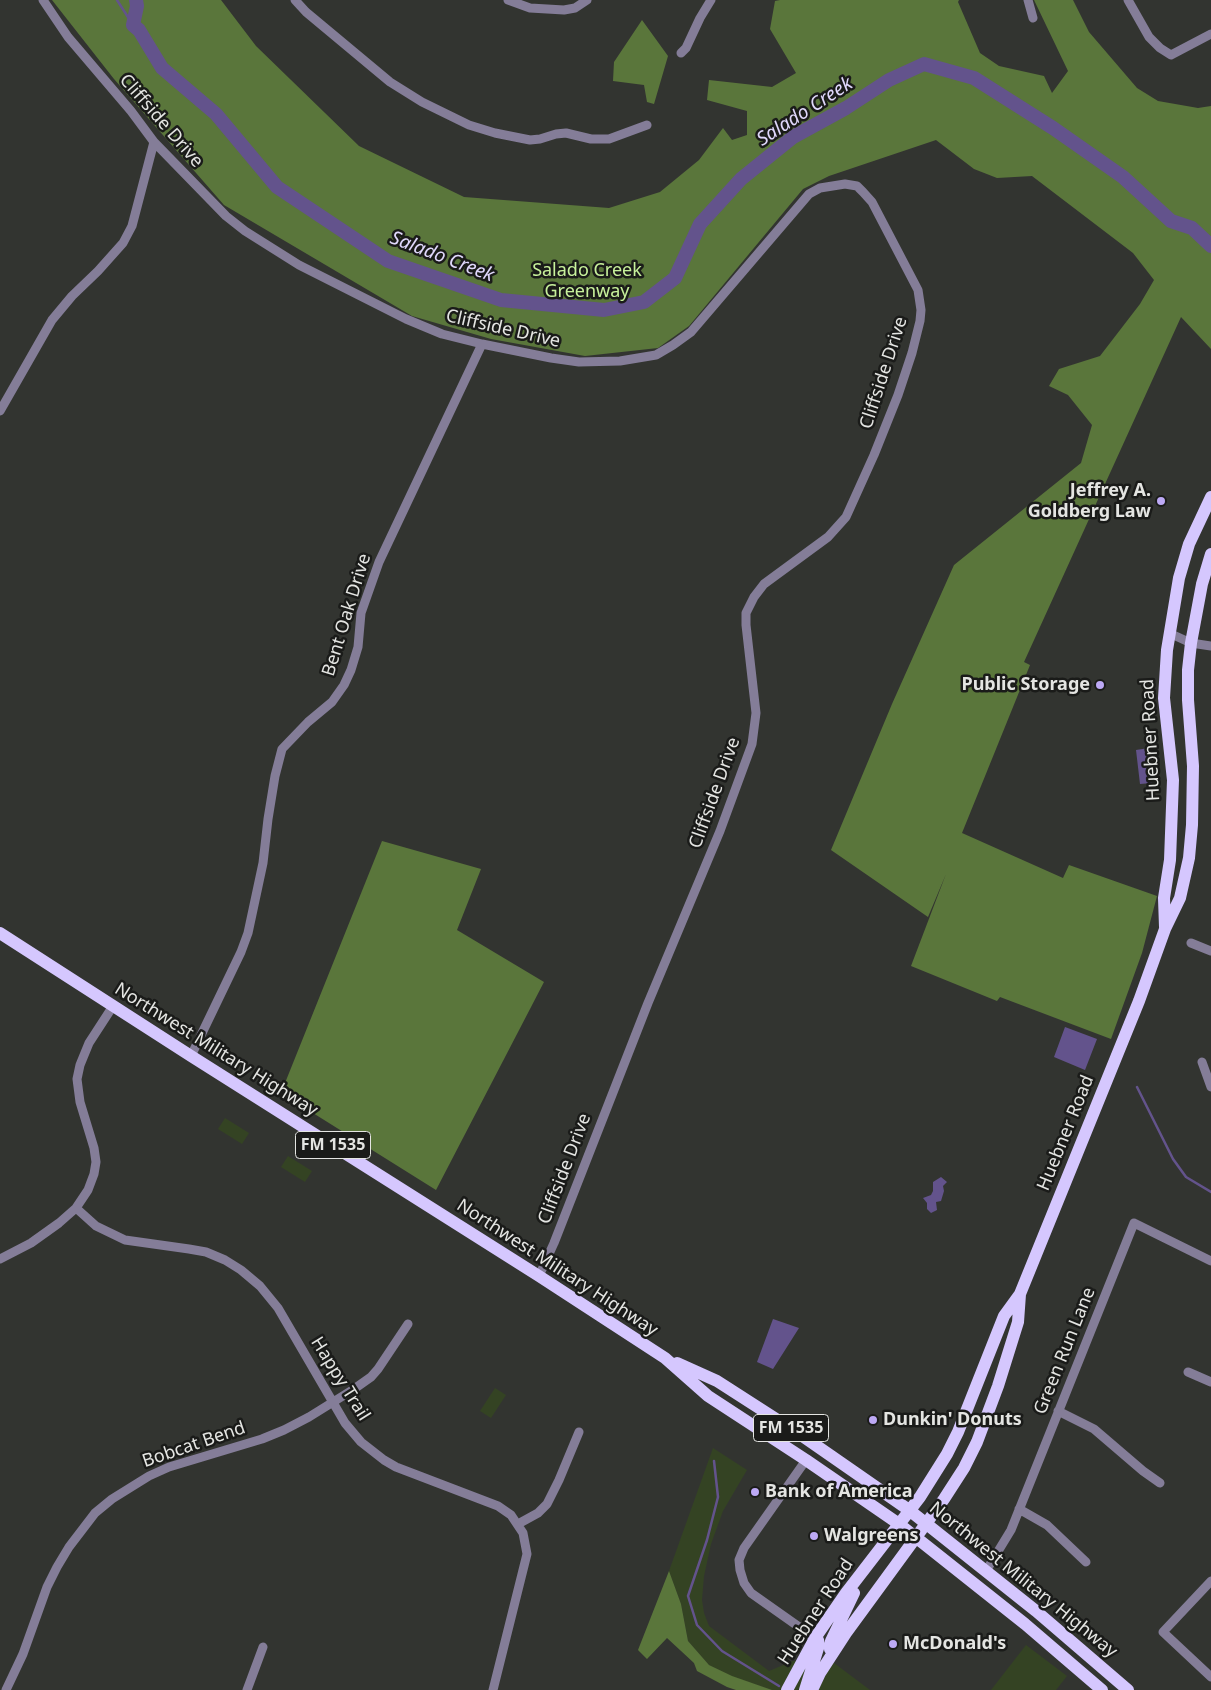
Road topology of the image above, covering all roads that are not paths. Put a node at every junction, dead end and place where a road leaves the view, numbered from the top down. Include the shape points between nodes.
1 (43, 0) edge
2 (295, 0) edge
3 (508, 0) edge
4 (587, 0) edge
5 (711, 0) edge
6 (1028, 0) edge
7 (1128, 0) edge
8 (1033, 18) dead end
9 (1211, 34) edge
10 (681, 53) dead end
11 (647, 125) dead end
12 (154, 142) junction
13 (482, 344) junction
14 (0, 411) edge
15 (1211, 497) edge
16 (1211, 554) edge
17 (1169, 634) junction
18 (1191, 643) junction
19 (1211, 646) edge
20 (1192, 810) junction
21 (1172, 811) junction
22 (1165, 929) junction
23 (0, 934) edge
24 (1191, 943) dead end
25 (1211, 951) edge
26 (113, 1006) junction
27 (191, 1056) junction
28 (1202, 1062) dead end
29 (1211, 1087) edge
30 (76, 1208) junction
31 (0, 1259) edge
32 (1211, 1261) edge
33 (539, 1276) junction
34 (1020, 1294) junction
35 (408, 1324) dead end
36 (987, 1357) junction
37 (665, 1358) junction
38 (1005, 1362) junction
39 (1188, 1372) dead end
40 (1211, 1382) edge
41 (333, 1402) junction
42 (1058, 1411) junction
43 (579, 1432) dead end
44 (806, 1460) junction
45 (1160, 1483) dead end
46 (1019, 1509) junction
47 (909, 1510) junction
48 (926, 1523) junction
49 (518, 1524) junction
50 (899, 1524) junction
51 (915, 1537) junction
52 (1086, 1562) dead end
53 (866, 1568) junction
54 (986, 1571) junction
55 (1211, 1581) edge
56 (816, 1639) junction
57 (263, 1647) dead end
58 (833, 1650) junction
59 (1211, 1677) edge
60 (790, 1686) edge
61 (6, 1690) edge
62 (247, 1690) edge
63 (493, 1690) edge
64 (805, 1690) edge
65 (812, 1690) edge
66 (1102, 1690) edge
67 (1128, 1690) edge

1 - 12 street, Cliffside Drive via 68,37
2 - 11 street via 390,82 422,102 469,124 530,140 566,133 590,139 609,139
3 - 4 street via 530,8 564,10 575,8
5 - 10 street
6 - 8 street
7 - 9 street via 1149,37 1171,55
12 - 13 street, Cliffside Drive via 226,216 263,243 299,265 406,319 442,334
12 - 14 street via 132,226 123,243 52,320
13 - 27 street, Bent Oak Drive via 379,562 362,614 358,647 344,685 332,702 282,749 248,933
13 - 33 street, Cliffside Drive via 578,362 620,361 656,355 691,332 809,194 820,188 845,184 857,186 872,202 918,290 921,310 912,353 898,395 846,518 828,537 764,584 746,614 756,713 750,751
15 - 17 main road, Huebner Road via 1189,544
16 - 18 main road, Huebner Road
17 - 18 street
17 - 21 main road, Huebner Road via 1164,698 1173,780
18 - 19 street
18 - 20 main road, Huebner Road via 1188,700 1193,766
20 - 21 main road
20 - 22 main road, Huebner Road via 1189,858 1180,898
21 - 22 main road, Huebner Road via 1164,898
22 - 34 main road, Huebner Road
23 - 26 main road, Northwest Military Highway / FM 1535
24 - 25 street
26 - 27 main road, Northwest Military Highway / FM 1535
26 - 30 street via 80,1065 77,1087 96,1162 88,1190
27 - 33 main road, Northwest Military Highway / FM 1535
28 - 29 street
30 - 31 street via 31,1243
30 - 41 street, Happy Trail via 96,1226 125,1240 206,1252 250,1277 278,1308
32 - 42 street, Green Run Lane via 1134,1223
33 - 37 main road, Northwest Military Highway / FM 1535
34 - 36 main road, Huebner Road via 1004,1316
34 - 38 main road, Huebner Road via 1018,1322
35 - 41 street, Bobcat Bend via 378,1369 354,1390
36 - 38 main road
36 - 47 main road, Huebner Road via 958,1432
37 - 44 main road, Northwest Military Highway / FM 1535 via 708,1396
37 - 47 main road, Northwest Military Highway / FM 1535 via 717,1381
38 - 48 main road, Huebner Road via 977,1442 964,1468
39 - 40 street
41 - 49 street, Happy Trail via 361,1442 384,1460 498,1506 511,1514
41 - 61 street, Bobcat Bend via 284,1430 149,1476 95,1513 56,1567
42 - 45 street via 1094,1429
42 - 46 street, Green Run Lane
43 - 49 street via 546,1504 538,1513
44 - 50 main road, Northwest Military Highway / FM 1535
44 - 56 street via 744,1548 739,1560 744,1583 751,1592
46 - 52 street via 1047,1525
46 - 54 street, Green Run Lane
47 - 48 main road, Northwest Military Highway / FM 1535
47 - 50 main road, Huebner Road
48 - 51 main road, Huebner Road
48 - 54 main road, Northwest Military Highway / FM 1535
49 - 63 street, Happy Trail via 525,1538 527,1554
50 - 51 main road, Northwest Military Highway / FM 1535
50 - 53 main road, Huebner Road
51 - 58 main road, Huebner Road
51 - 66 main road, Northwest Military Highway / FM 1535
53 - 56 main road, Huebner Road via 846,1592
53 - 58 main road via 831,1641
54 - 67 main road, Northwest Military Highway / FM 1535
55 - 59 street via 1164,1632
56 - 58 street
56 - 60 main road, Huebner Road
56 - 64 main road via 818,1645
57 - 62 street
58 - 65 main road, Huebner Road

